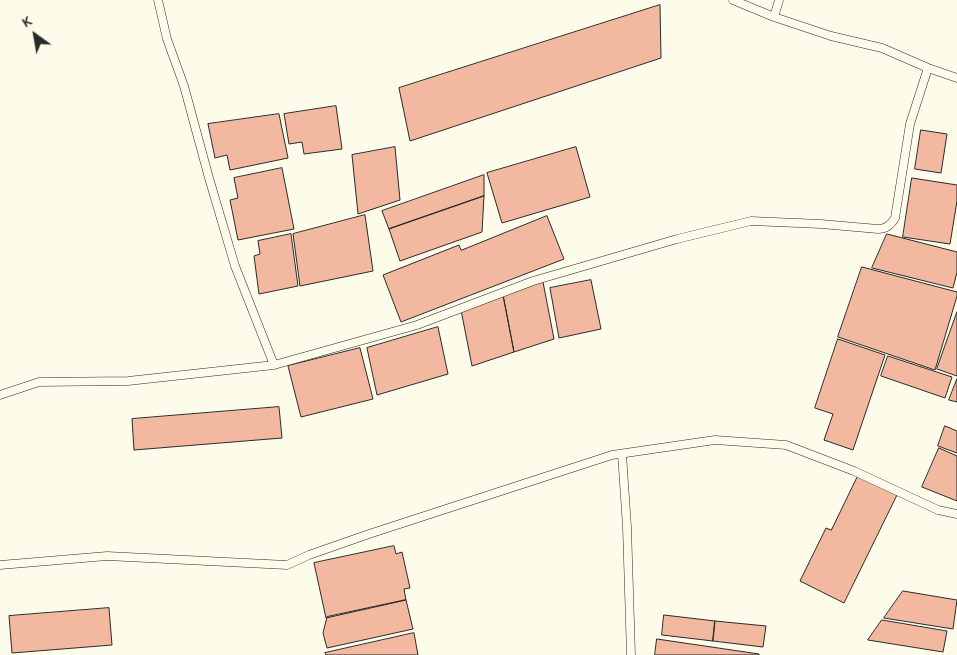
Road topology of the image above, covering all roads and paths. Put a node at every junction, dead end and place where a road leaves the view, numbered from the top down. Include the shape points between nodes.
1 (158, 0) edge
2 (733, 0) edge
3 (779, 0) edge
4 (784, 0) edge
5 (775, 13) junction
6 (928, 68) junction
7 (957, 78) edge
8 (274, 365) junction
9 (0, 395) edge
10 (622, 454) junction
11 (957, 514) edge
12 (0, 565) edge
13 (631, 655) edge

1 - 8 street via 234,266
2 - 5 street
3 - 5 street
4 - 5 street
5 - 6 street via 831,36 882,48
6 - 7 street
6 - 8 street via 910,124 895,218 888,227 751,221 533,281 417,325
8 - 9 street via 128,381 39,382
10 - 11 street via 715,440 786,445 854,471 938,510
10 - 12 street via 370,534 287,565 107,556
10 - 13 street

